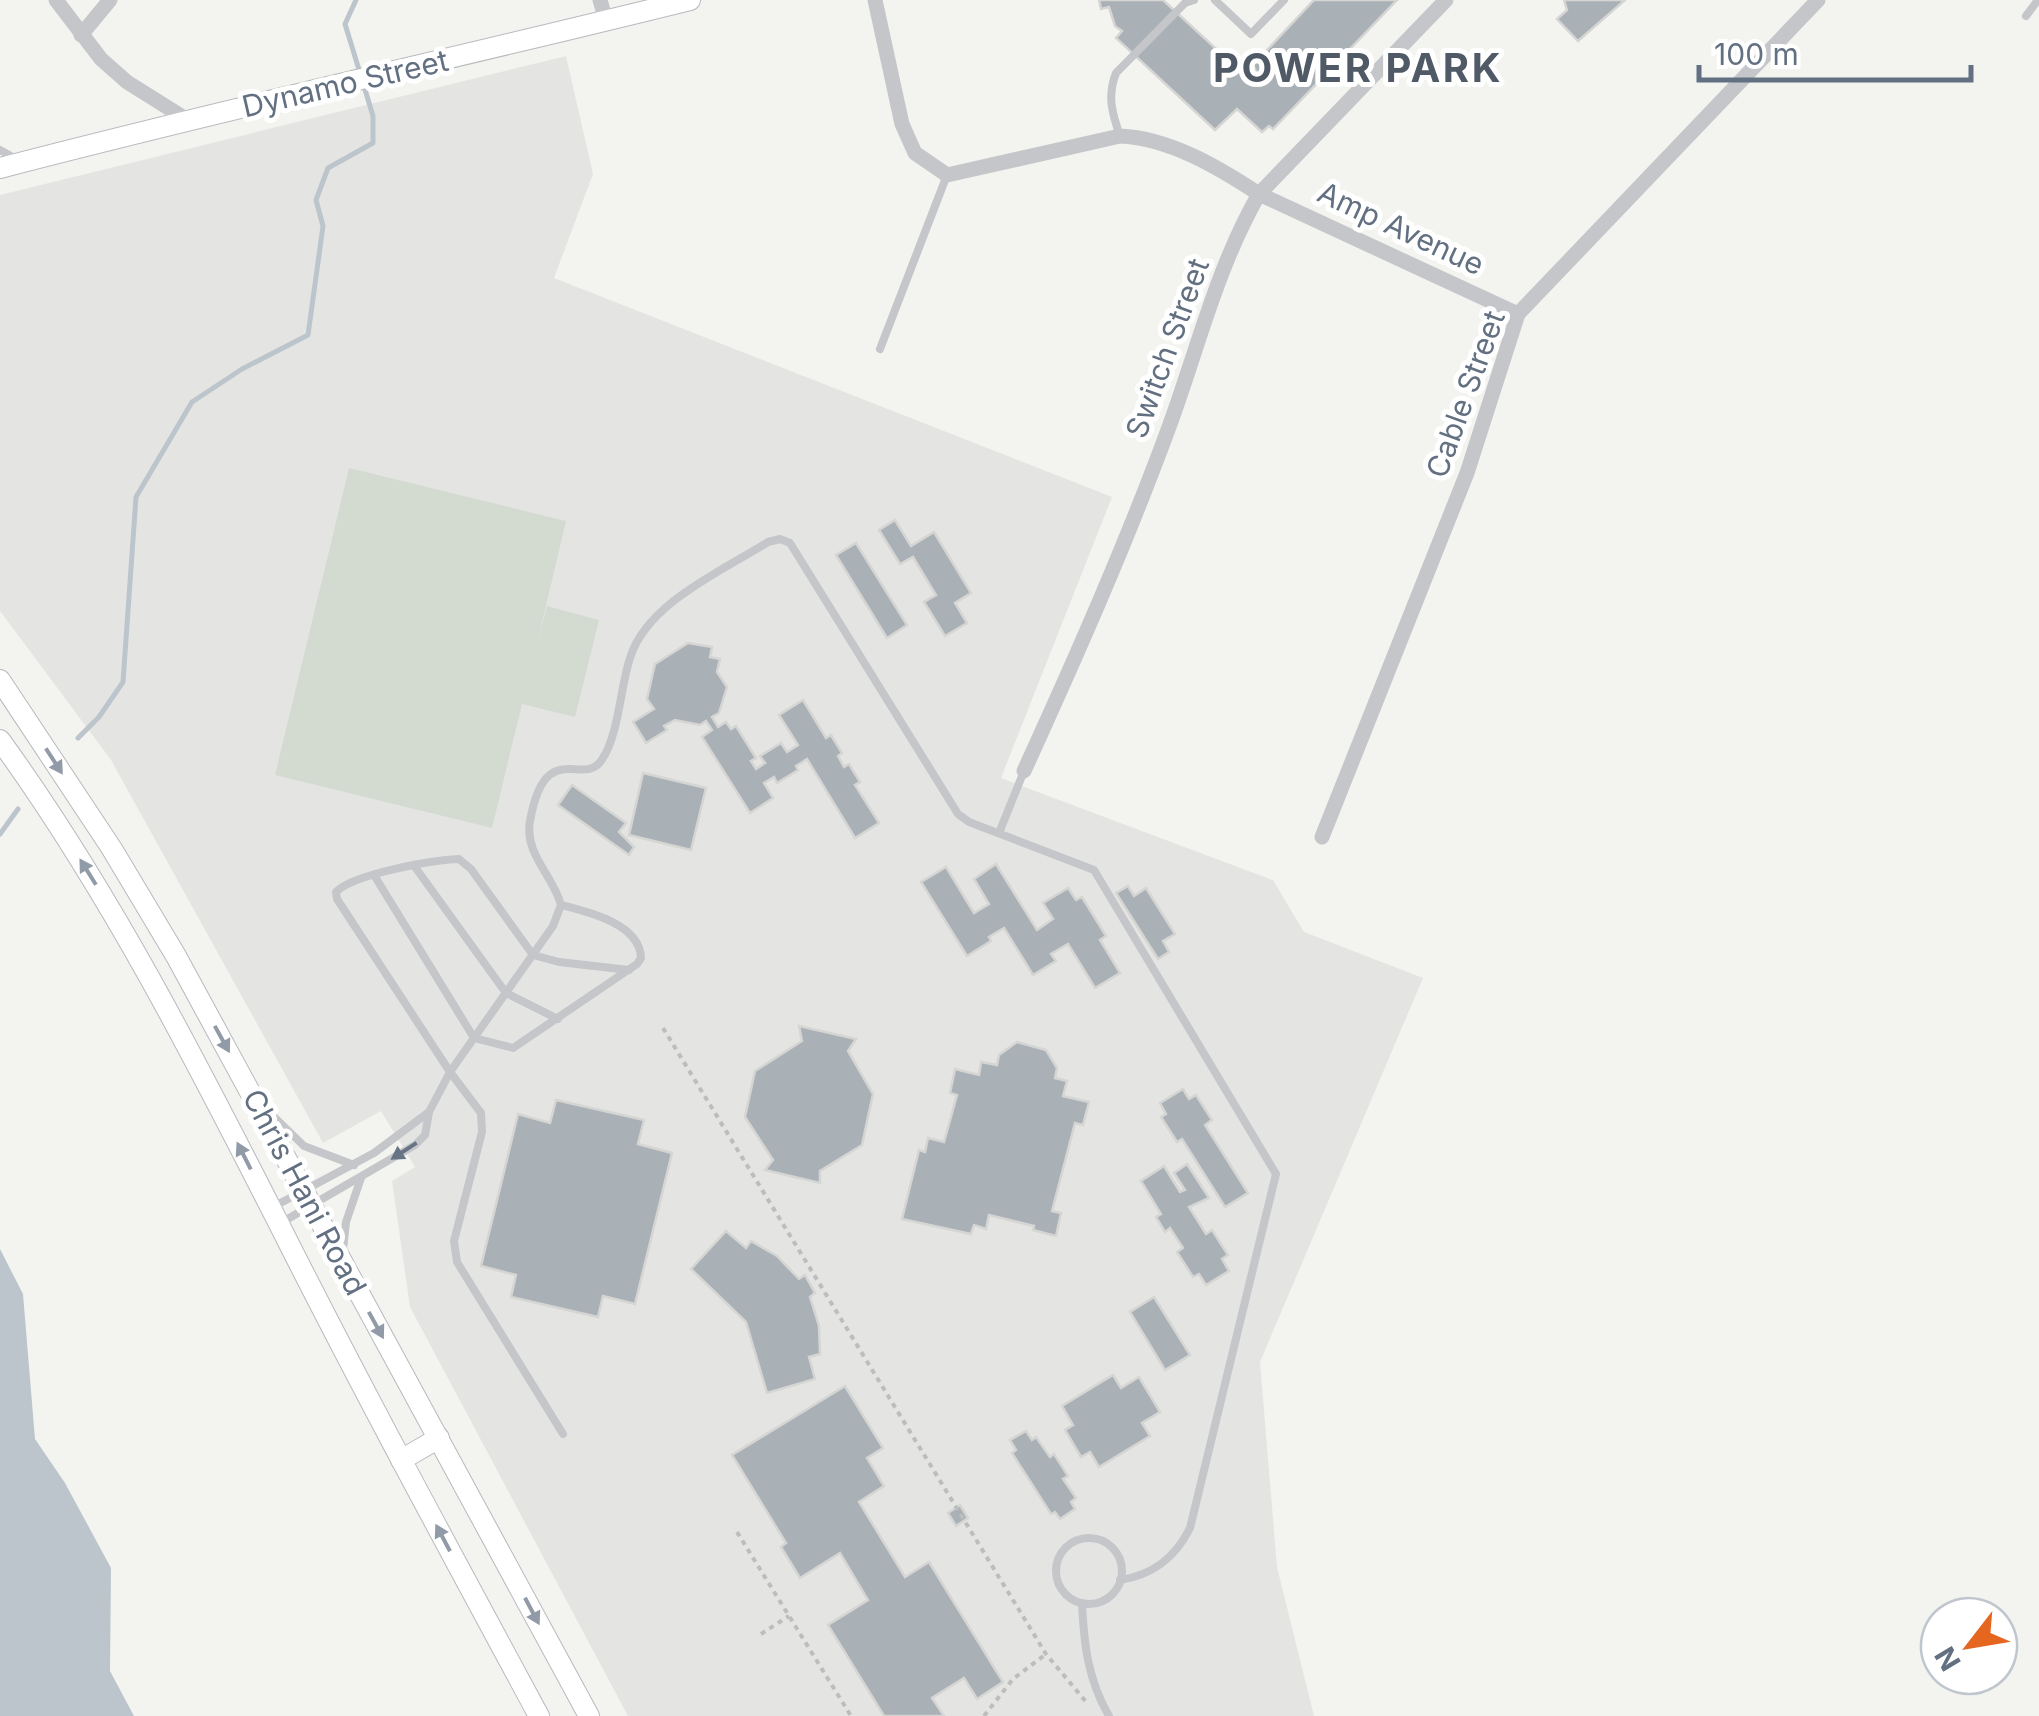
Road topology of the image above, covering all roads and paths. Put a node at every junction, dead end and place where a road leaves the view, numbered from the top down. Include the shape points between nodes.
1 (56, 0) edge
2 (110, 0) edge
3 (690, 0) edge
4 (875, 0) edge
5 (1194, 0) edge
6 (1215, 0) edge
7 (1284, 0) edge
8 (1446, 0) edge
9 (1818, 0) edge
10 (2038, 0) edge
11 (603, 10) edge
12 (2026, 16) dead end
13 (82, 35) junction
14 (186, 120) junction
15 (1120, 136) junction
16 (0, 150) edge
17 (22, 162) junction
18 (0, 168) edge
19 (947, 175) junction
20 (1260, 194) junction
21 (1518, 314) junction
22 (880, 348) dead end
23 (0, 680) edge
24 (0, 740) edge
25 (1024, 770) joint
26 (999, 834) junction
27 (1322, 837) dead end
28 (415, 867) junction
29 (374, 875) junction
30 (561, 905) junction
31 (533, 954) junction
32 (629, 970) junction
33 (506, 993) junction
34 (558, 1018) junction
35 (663, 1028) dead end
36 (474, 1038) junction
37 (450, 1072) junction
38 (252, 1092) junction
39 (430, 1112) junction
40 (354, 1165) junction
41 (361, 1178) junction
42 (309, 1198) junction
43 (275, 1216) junction
44 (344, 1268) junction
45 (563, 1434) dead end
46 (440, 1438) junction
47 (401, 1460) junction
48 (737, 1532) dead end
49 (1120, 1580) junction
50 (1082, 1603) junction
51 (789, 1616) junction
52 (761, 1634) dead end
53 (1046, 1654) junction
54 (539, 1716) edge
55 (589, 1716) edge
56 (850, 1716) edge
57 (984, 1716) edge
58 (1094, 1716) edge
59 (1109, 1716) edge

1 - 13 street
2 - 13 street
3 - 11 main road, Dynamo Street
4 - 19 street via 902,124 915,153
5 - 15 lane via 1116,73 1111,109
6 - 7 lane via 1251,34
8 - 20 street, Switch Street
9 - 21 street, Cable Street
10 - 12 lane
11 - 14 main road, Dynamo Street via 375,78
13 - 14 street via 127,82
14 - 17 main road, Dynamo Street
15 - 19 street
15 - 20 street, Amp Avenue via 1147,137
16 - 17 lane
17 - 18 main road, Dynamo Street
19 - 22 lane
20 - 21 street, Amp Avenue
20 - 25 street, Switch Street via 1215,287 1107,585
21 - 27 street, Cable Street via 1467,473
23 -> 38 main road, Chris Hani Road via 112,849
43 -> 24 main road, Chris Hani Road via 114,914
25 - 26 lane
26 - 30 lane via 958,814 797,552 774,540 652,619 630,656 600,763 558,769 544,780 529,841
26 - 49 lane via 1094,870 1276,1174 1190,1528 1168,1560
28 - 29 lane
28 - 31 lane via 464,862
28 - 33 lane
29 - 36 lane
29 - 37 lane via 343,885 337,900
30 - 31 lane
30 - 32 lane via 636,938 642,958
31 - 32 lane
31 - 33 lane
32 - 34 lane
33 - 34 lane
33 - 36 lane
34 - 36 lane via 513,1048
35 - 53 path
36 - 37 lane
37 - 39 lane
37 - 45 lane via 474,1099 482,1122 454,1242 457,1262
38 - 40 lane via 304,1146
38 - 42 main road, Chris Hani Road
39 - 40 lane
39 -> 41 lane via 421,1140
40 - 42 lane
41 - 42 lane
41 - 44 lane via 346,1222
42 - 43 lane
42 - 43 lane
42 - 44 main road, Chris Hani Road
43 - 47 main road, Chris Hani Road
44 -> 46 main road, Chris Hani Road
46 - 47 main road
46 -> 55 main road, Chris Hani Road
54 -> 47 main road, Chris Hani Road
48 - 51 path
49 - 50 lane via 1103,1601
49 - 50 lane via 1121,1564 1110,1545 1090,1537 1069,1544 1055,1573 1064,1592
50 - 59 lane via 1089,1671
51 - 52 path
51 - 56 path
53 - 57 path via 1013,1679
53 - 58 path

